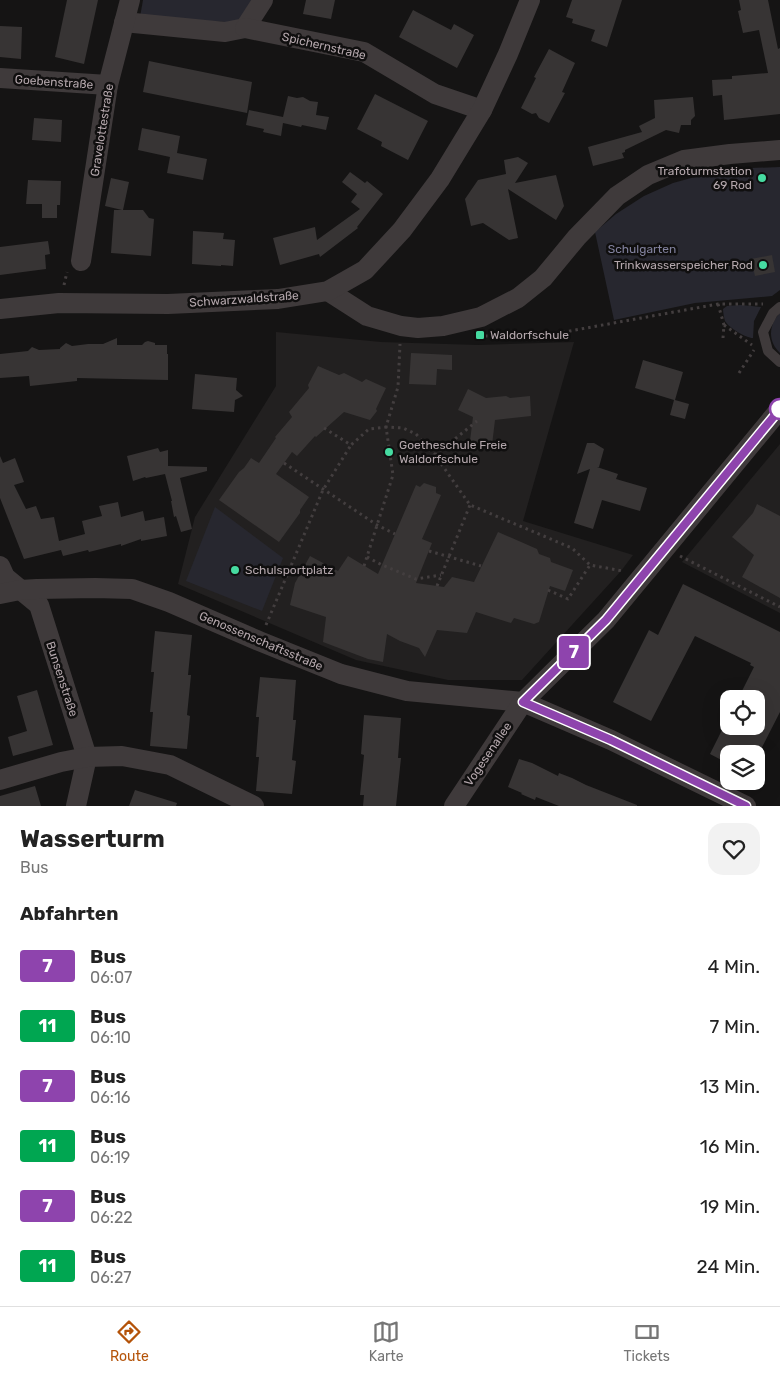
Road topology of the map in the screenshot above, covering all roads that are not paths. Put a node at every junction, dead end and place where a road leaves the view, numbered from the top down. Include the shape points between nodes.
1 (130, 0) edge
2 (263, 0) edge
3 (530, 0) edge
4 (124, 22) junction
5 (245, 28) junction
6 (0, 78) edge
7 (108, 85) junction
8 (482, 110) junction
9 (780, 150) edge
10 (82, 261) road end
11 (328, 291) junction
12 (776, 306) edge
13 (0, 309) edge
14 (780, 362) edge
15 (780, 410) edge
16 (0, 566) edge
17 (20, 590) junction
18 (0, 594) edge
19 (523, 702) junction
20 (87, 757) junction
21 (0, 780) edge
22 (76, 806) edge
23 (254, 806) edge
24 (454, 806) edge
25 (746, 806) edge

1 - 4 street, Gravelottestraße
2 - 5 street
3 - 8 street
4 - 5 street, Spichernstraße via 225,32
4 - 7 street, Gravelottestraße
5 - 8 street, Spichernstraße via 364,52 435,94
6 - 7 street, Goebenstraße
7 - 10 street, Gravelottestraße
8 - 11 street via 440,179 402,230 365,270
9 - 11 street via 684,160 648,175 617,196 577,236 543,278 518,298 481,317 443,326 401,326 367,316
11 - 13 street, Schwarzwaldstraße via 278,299 168,304 59,303
12 - 14 lane via 763,332 768,351
15 - 19 street, Vogesenallee via 606,620
16 - 17 street, Bunsenstraße via 5,577
17 - 18 street, Genossenschaftsstraße
17 - 19 street, Genossenschaftsstraße via 132,589 341,674 407,691
17 - 20 street, Bunsenstraße via 39,605
19 - 24 street, Vogesenallee
19 - 25 street, Genossenschaftsstraße via 611,740
20 - 21 street
20 - 22 street
20 - 23 street via 122,756 170,765

